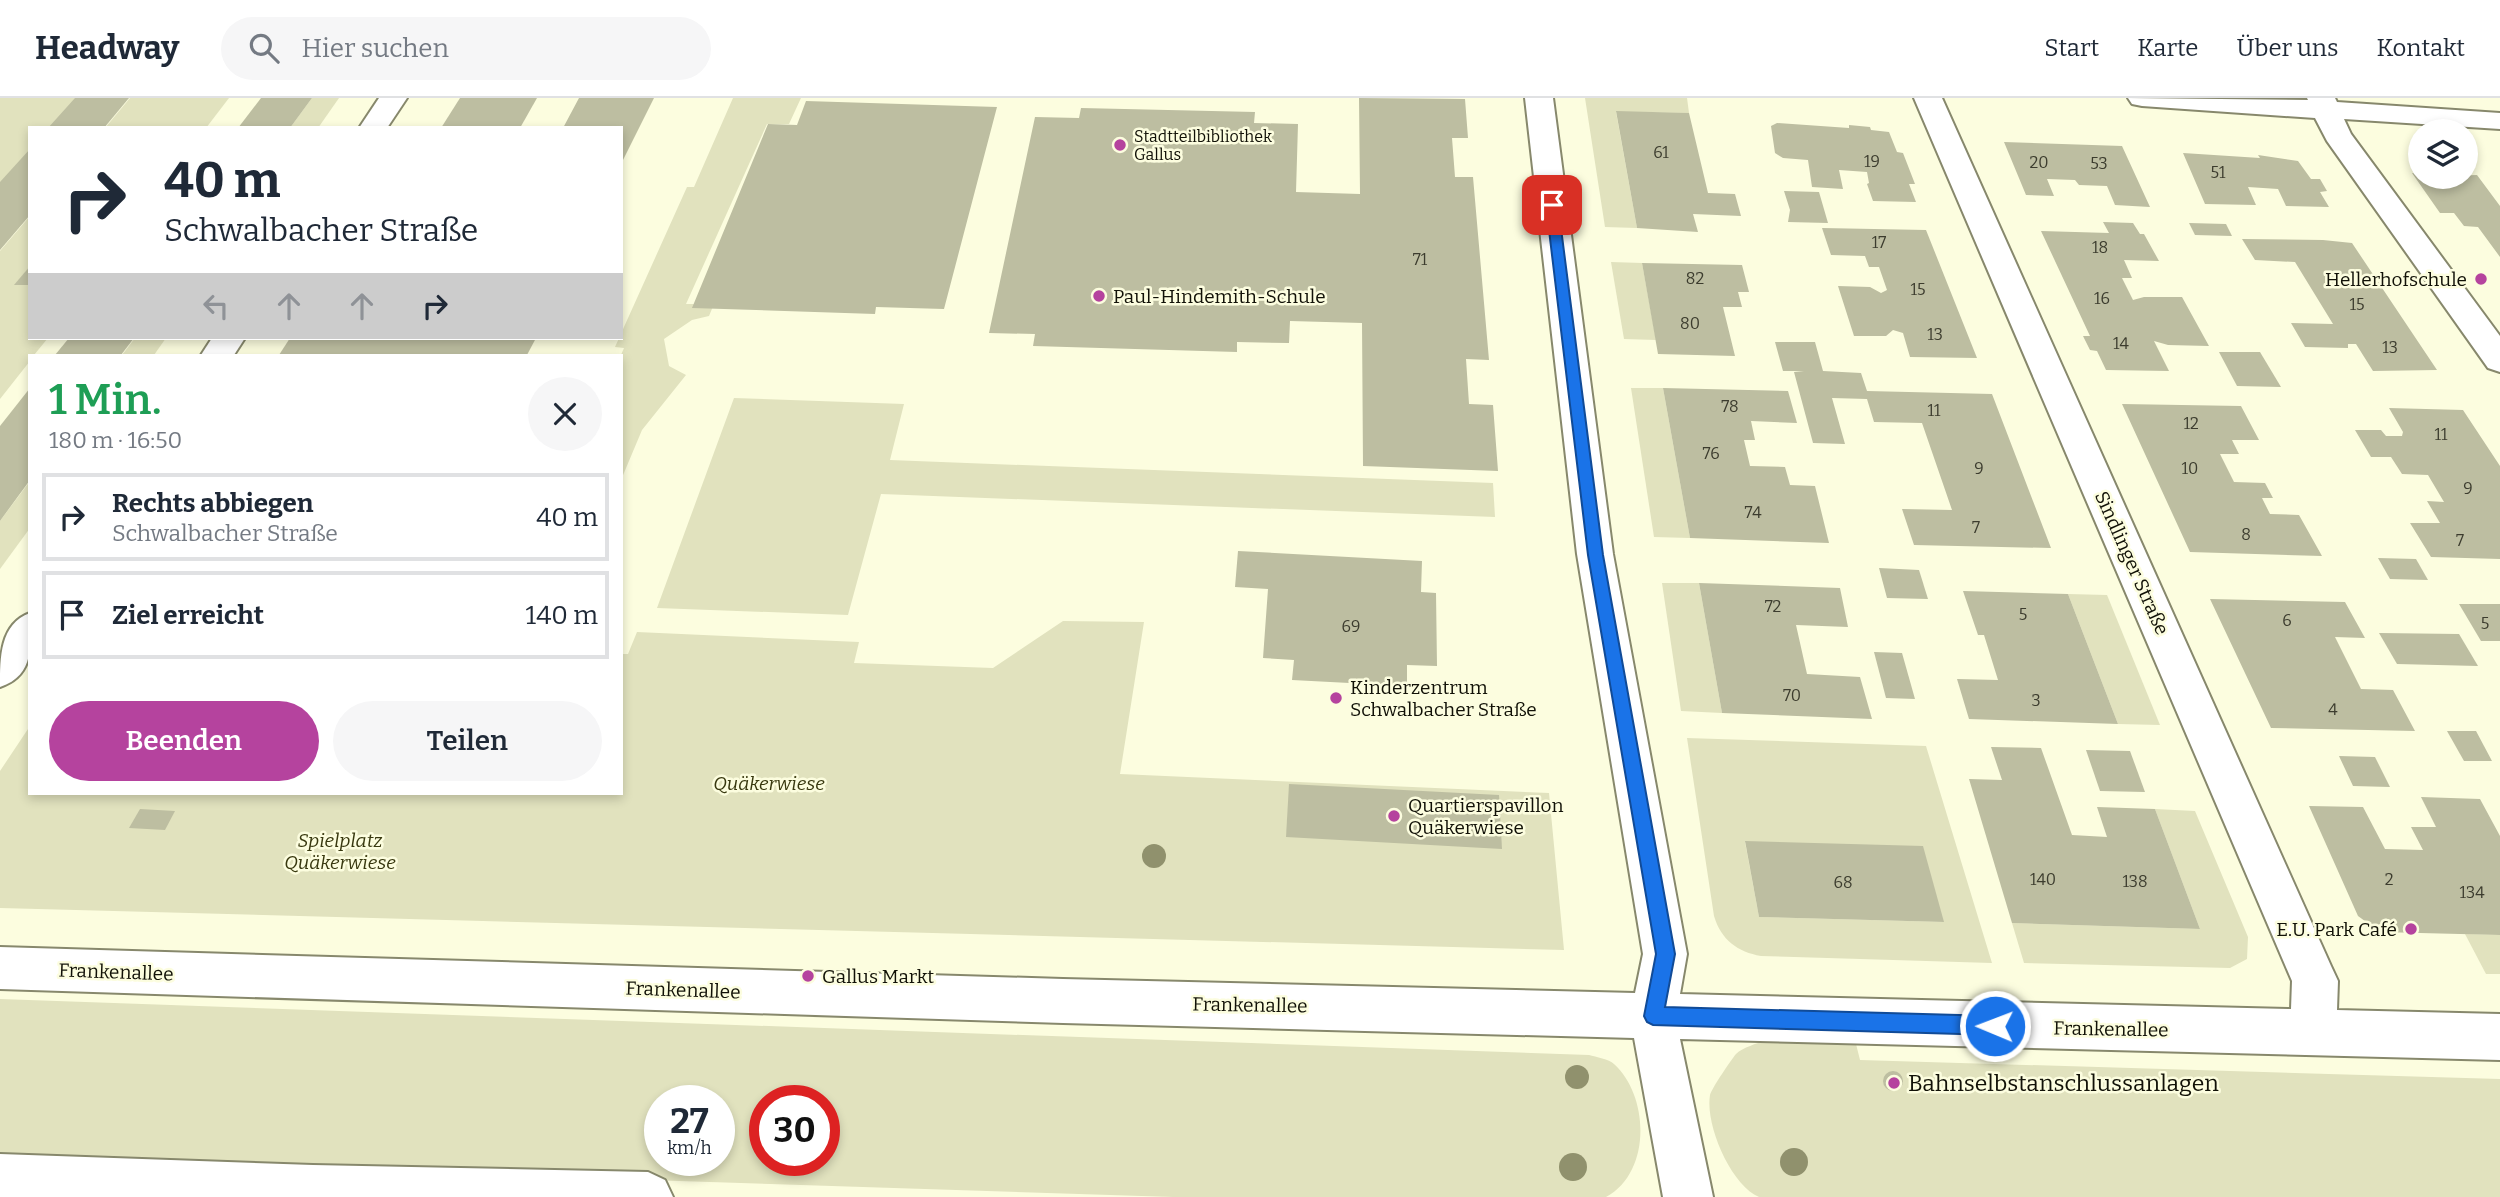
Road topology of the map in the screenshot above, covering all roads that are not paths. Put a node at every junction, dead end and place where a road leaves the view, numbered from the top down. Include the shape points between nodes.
1 (393, 98) edge
2 (1539, 98) edge
3 (1927, 98) edge
4 (2142, 98) edge
5 (2322, 104) edge
6 (2500, 121) edge
7 (374, 126) edge
8 (2500, 360) edge
9 (28, 631) edge
10 (0, 671) edge
11 (0, 968) edge
12 (1653, 1016) junction
13 (2313, 1034) junction
14 (2500, 1037) edge
15 (0, 1178) edge
16 (312, 1193) edge
17 (648, 1197) edge
18 (1688, 1197) edge

1 - 7 street
2 - 12 street via 1595,555 1665,954
3 - 13 street, Sindlinger Straße via 2315,981
4 - 5 street
5 - 6 street
5 - 8 street via 2337,135
9 - 10 street
11 - 12 street, Frankenallee
12 - 13 street, Frankenallee
12 - 18 street
13 - 14 street, Frankenallee
15 - 16 street
16 - 17 street

